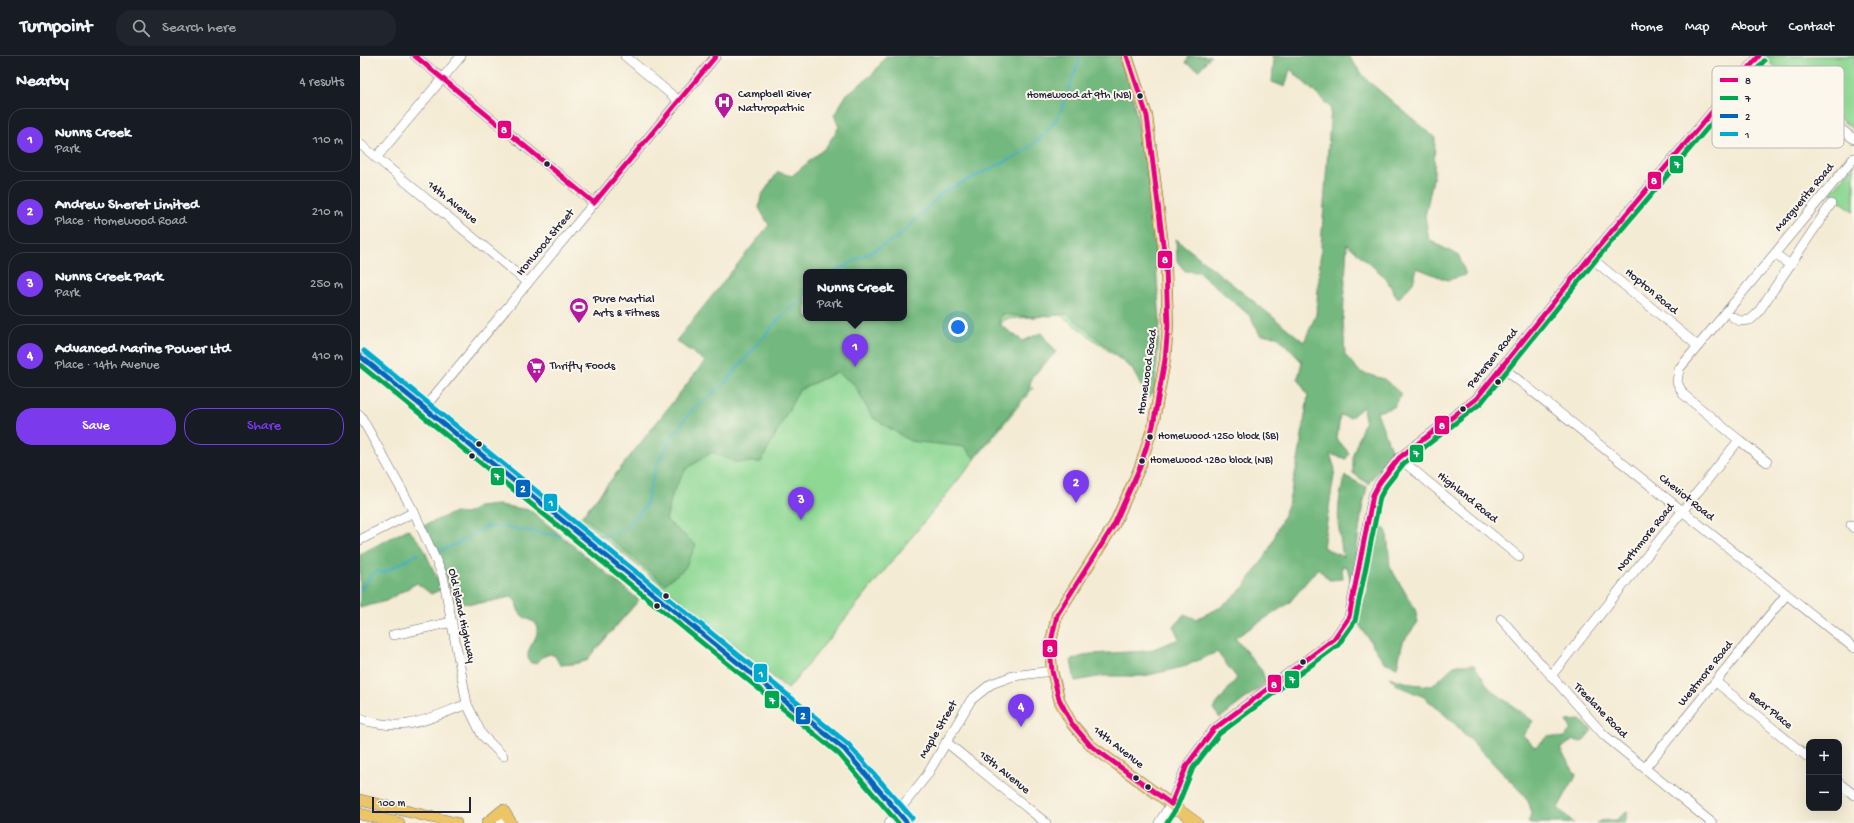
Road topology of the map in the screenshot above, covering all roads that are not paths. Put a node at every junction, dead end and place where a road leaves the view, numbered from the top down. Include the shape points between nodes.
1 (415, 56) edge
2 (461, 56) edge
3 (625, 56) edge
4 (716, 56) edge
5 (1127, 56) edge
6 (442, 78) junction
7 (679, 101) junction
8 (1712, 112) edge
9 (1844, 131) edge
10 (1854, 139) edge
11 (360, 144) edge
12 (376, 158) junction
13 (1854, 158) edge
14 (594, 203) junction
15 (1832, 204) dead end
16 (1775, 254) junction
17 (1590, 257) junction
18 (1790, 265) junction
19 (528, 283) junction
20 (1734, 317) dead end
21 (1698, 346) junction
22 (360, 356) edge
23 (1502, 367) junction
24 (424, 408) junction
25 (360, 415) edge
26 (1740, 440) junction
27 (1399, 458) junction
28 (1766, 462) dead end
29 (1683, 511) junction
30 (414, 512) junction
31 (360, 540) edge
32 (1519, 556) dead end
33 (1786, 595) junction
34 (1501, 619) dead end
35 (452, 622) junction
36 (393, 635) dead end
37 (1853, 645) edge
38 (1052, 671) junction
39 (1551, 676) junction
40 (1716, 682) junction
41 (467, 704) junction
42 (360, 719) edge
43 (946, 742) junction
44 (503, 756) dead end
45 (1806, 756) edge
46 (1645, 768) junction
47 (1842, 785) edge
48 (1854, 795) edge
49 (360, 800) edge
50 (1171, 804) junction
51 (503, 810) junction
52 (898, 812) junction
53 (360, 814) edge
54 (399, 823) edge
55 (456, 823) edge
56 (487, 823) edge
57 (501, 823) edge
58 (511, 823) edge
59 (889, 823) edge
60 (907, 823) edge
61 (1046, 823) edge
62 (1159, 823) edge
63 (1197, 823) edge
64 (1712, 823) edge

1 - 6 street
2 - 6 street
3 - 7 street
4 - 7 street, Ironwood Street
5 - 38 main road, Homewood Road via 1146,116 1165,261 1168,326 1165,360 1153,426 1140,468 1114,525 1057,615 1050,646
6 - 12 street
6 - 14 street
7 - 14 street, Ironwood Street
8 - 17 street, Petersen Road
9 - 10 street
11 - 12 street, 14th Avenue
12 - 19 street, 14th Avenue
13 - 16 street, Marguerite Road
14 - 19 street, Ironwood Street
15 - 18 street, Marguerite Road
16 - 18 street
16 - 21 street, Marguerite Road
17 - 21 street, Hopton Road
17 - 23 street, Petersen Road
18 - 20 street, Marguerite Road via 1757,314 1750,320 1740,322
19 - 24 street, Ironwood Street
21 - 26 street via 1679,369 1677,382 1683,394
22 - 24 street
23 - 27 street, Petersen Road via 1476,399
23 - 29 street, Cheviot Road
24 - 52 street via 844,749
25 - 30 street, Old Island Highway
26 - 28 street
26 - 29 street, Northmore Road
27 - 32 street, Highland Road
27 - 50 street, Petersen Road via 1373,495 1349,617 1334,639 1214,729 1187,766
29 - 33 street, Cheviot Road
29 - 39 street, Northmore Road
30 - 31 street
30 - 35 street, Old Island Highway via 443,576
33 - 37 street, Cheviot Road
33 - 40 street, Westmore Road
34 - 39 street, Treelane Road
35 - 36 street
35 - 41 street, Old Island Highway
38 - 43 street, Maple Street via 1013,676 991,684 971,700
38 - 50 main road, 14th Avenue via 1060,702 1072,724 1090,745
39 - 46 street, Treelane Road via 1604,735
40 - 45 street, Bear Place
40 - 46 street, Westmore Road
41 - 42 street via 416,723 403,725 378,724
41 - 44 street, Old Island Highway via 482,735
43 - 52 street, Maple Street via 927,775
43 - 61 street, 15th Avenue
46 - 64 street, Treelane Road
47 - 48 street
49 - 55 main road
50 - 62 street, Petersen Road
50 - 63 main road, 14th Avenue
51 - 56 main road
51 - 57 street
51 - 58 main road
52 - 59 street, Maple Street
52 - 60 street
53 - 54 main road

